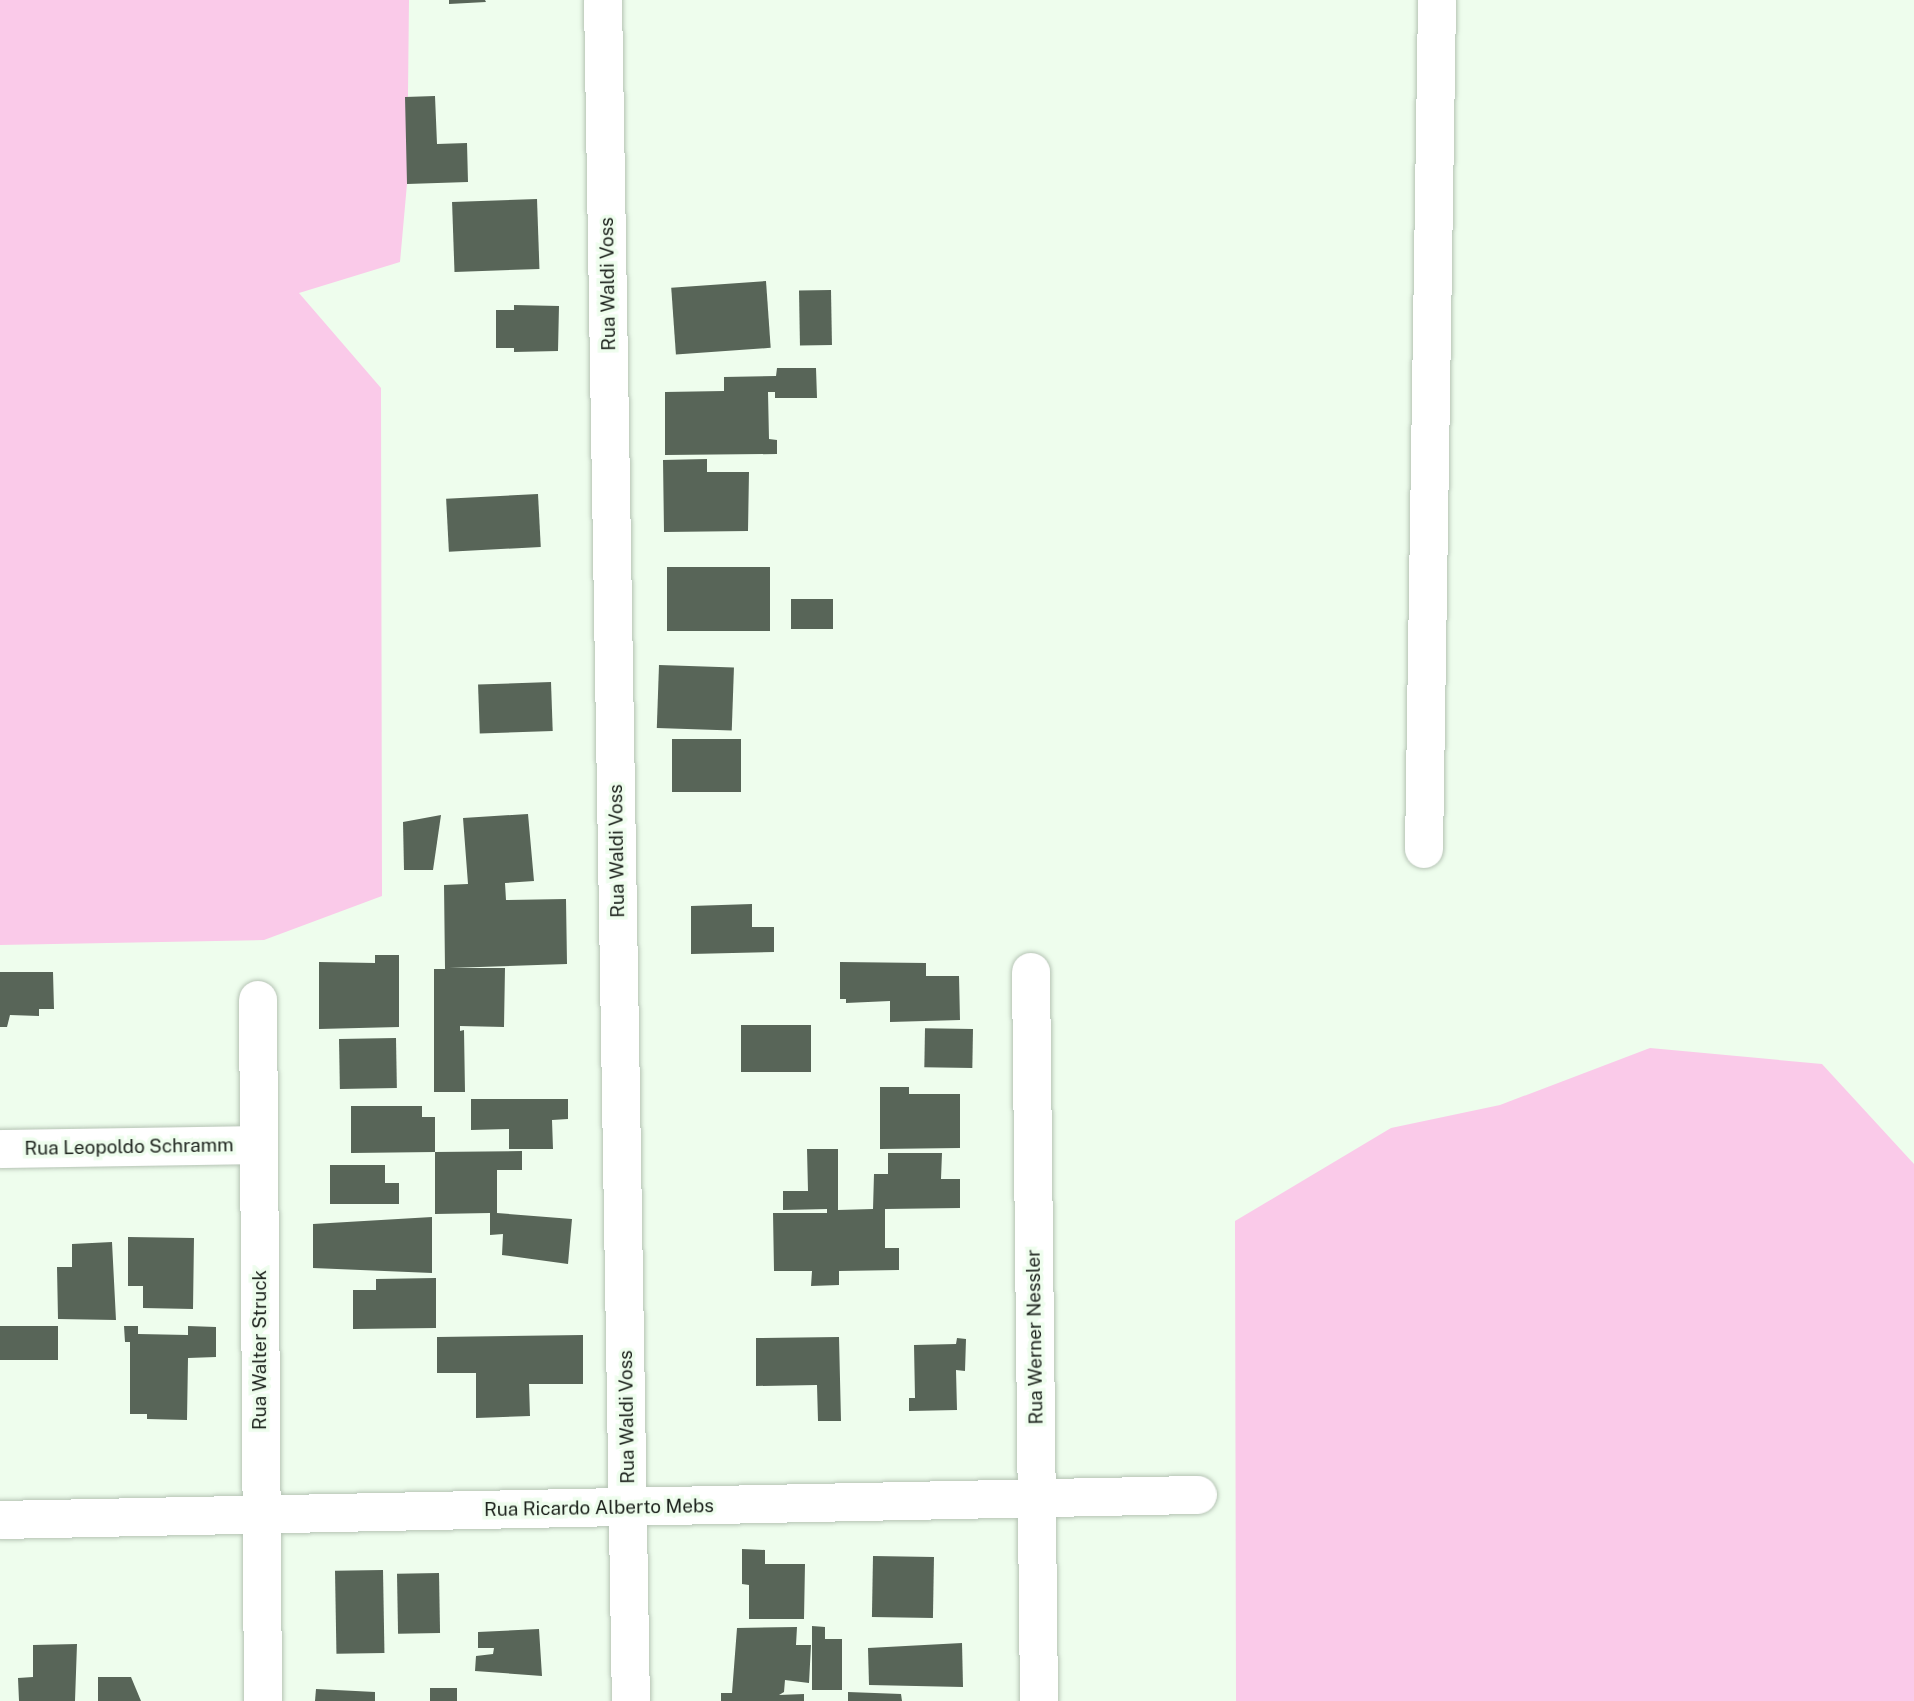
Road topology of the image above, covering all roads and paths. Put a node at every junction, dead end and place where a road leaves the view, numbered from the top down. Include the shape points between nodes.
1 (604, 0) edge
2 (1437, 0) edge
3 (1424, 849) dead end
4 (1031, 972) dead end
5 (258, 999) dead end
6 (259, 1144) junction
7 (0, 1149) edge
8 (1198, 1495) dead end
9 (1037, 1498) junction
10 (628, 1507) junction
11 (262, 1515) junction
12 (0, 1520) edge
13 (263, 1701) edge
14 (631, 1701) edge
15 (1039, 1701) edge

1 - 10 street, Rua Waldi Voss
2 - 3 street
4 - 9 street, Rua Werner Nessler
5 - 6 street, Rua Walter Struck
6 - 7 street, Rua Leopoldo Schramm
6 - 11 street, Rua Walter Struck
8 - 9 street, Rua Ricardo Alberto Mebs
9 - 10 street, Rua Ricardo Alberto Mebs
9 - 15 street, Rua Werner Nessler
10 - 11 street, Rua Ricardo Alberto Mebs
10 - 14 street, Rua Waldi Voss
11 - 12 street, Rua Ricardo Alberto Mebs
11 - 13 street, Rua Walter Struck

